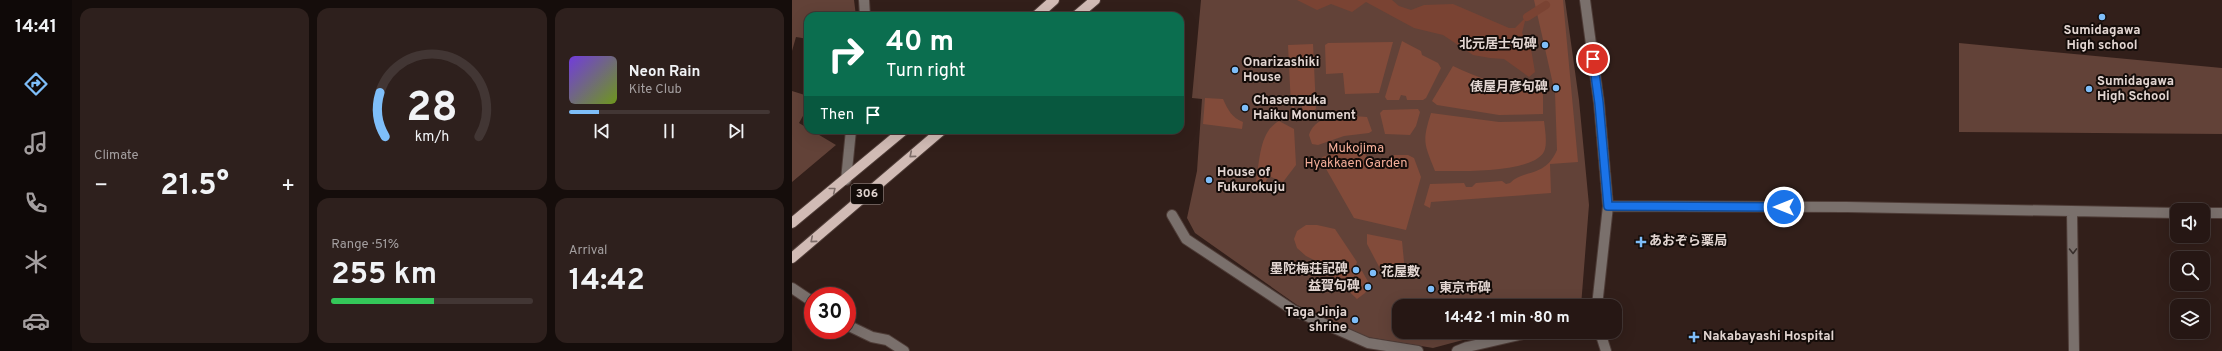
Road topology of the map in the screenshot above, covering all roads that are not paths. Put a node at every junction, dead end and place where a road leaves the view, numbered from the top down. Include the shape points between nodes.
1 (864, 0) edge
2 (1054, 0) edge
3 (1094, 0) edge
4 (1585, 0) edge
5 (865, 12) edge
6 (1040, 12) edge
7 (1080, 12) edge
8 (851, 134) edge
9 (899, 134) edge
10 (937, 134) edge
11 (846, 180) junction
12 (1608, 206) junction
13 (2072, 212) junction
14 (2170, 213) edge
15 (2210, 213) edge
16 (2222, 213) edge
17 (1172, 215) dead end
18 (792, 223) edge
19 (792, 258) edge
20 (792, 288) edge
21 (804, 296) edge
22 (1598, 299) edge
23 (856, 329) edge
24 (1500, 339) edge
25 (1602, 339) edge
26 (904, 351) edge
27 (1418, 351) edge
28 (1457, 351) edge
29 (1606, 351) edge
30 (2074, 351) edge

1 - 5 street
2 - 6 main road
3 - 7 main road
4 - 12 street via 1599,103
8 - 11 street
9 - 11 main road, 306
10 -> 19 main road, 306
18 -> 11 main road, 306
12 - 13 street via 1847,207
12 - 22 street
13 - 14 street
13 -> 30 street
15 - 16 street
17 - 27 street via 1186,239 1294,310 1368,343
20 - 21 street
23 - 26 street via 872,337 887,340
24 - 28 street
25 - 29 street

